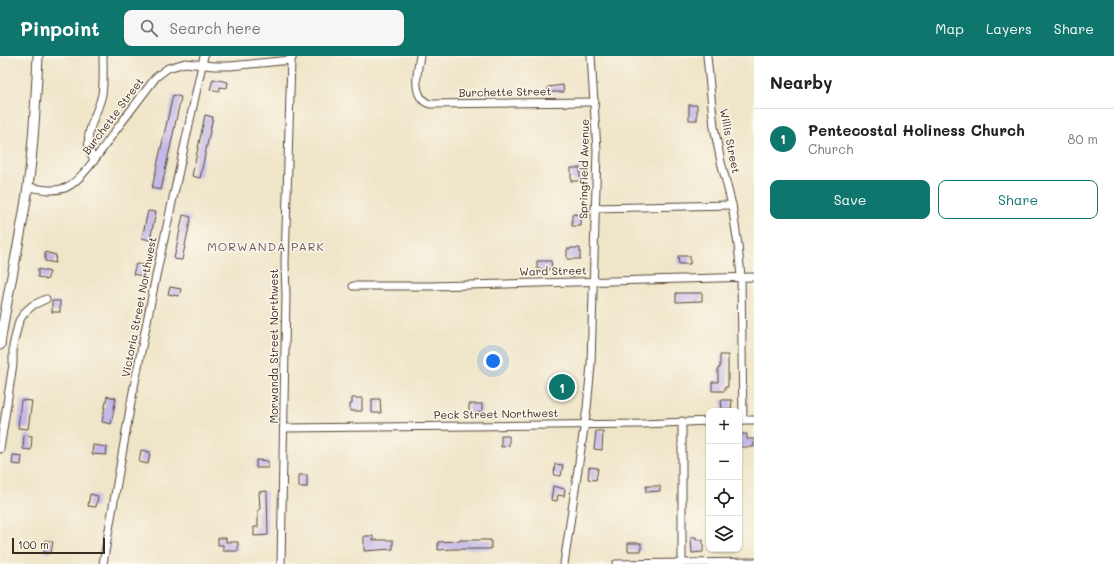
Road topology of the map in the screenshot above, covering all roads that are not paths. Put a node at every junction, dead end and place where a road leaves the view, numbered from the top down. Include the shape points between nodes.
1 (38, 56) edge
2 (103, 56) edge
3 (204, 56) edge
4 (420, 56) edge
5 (591, 56) edge
6 (598, 56) edge
7 (707, 56) edge
8 (292, 58) edge
9 (202, 65) junction
10 (594, 102) junction
11 (94, 160) junction
12 (28, 187) junction
13 (732, 205) junction
14 (595, 208) junction
15 (741, 277) junction
16 (754, 277) edge
17 (593, 281) junction
18 (353, 286) dead end
19 (46, 299) dead end
20 (0, 345) edge
21 (741, 408) edge
22 (742, 420) edge
23 (754, 420) edge
24 (706, 421) edge
25 (682, 422) junction
26 (585, 424) junction
27 (284, 428) junction
28 (0, 449) edge
29 (754, 562) edge
30 (682, 563) junction
31 (103, 564) edge
32 (282, 564) edge
33 (564, 564) edge
34 (616, 564) edge

1 - 12 street via 36,117
2 - 11 street via 102,93 91,123 88,144
3 - 9 street, Victoria Street Northwest
4 - 10 street, Burchette Street via 418,93 426,103 438,105
5 - 6 street
5 - 10 street, Springfield Avenue
7 - 13 street, Willis Street via 714,127
8 - 9 street, Burchette Street via 230,66
8 - 27 street, Morwanda Street Northwest via 285,263
9 - 11 street, Burchette Street via 185,64 161,72
9 - 31 street, Victoria Street Northwest via 156,276
10 - 14 street, Springfield Avenue via 597,150
11 - 12 street, Burchette Street via 75,182 65,188 49,190
12 - 20 street
13 - 14 street
13 - 15 street, Willis Street
14 - 17 street, Springfield Avenue
15 - 16 street, Ward Street
15 - 17 street, Ward Street
15 - 21 street, Willis Street
17 - 18 street, Ward Street
17 - 26 street, Springfield Avenue via 591,365
19 - 28 street via 25,312 19,321
22 - 23 street
24 - 25 street, Peck Street Northwest
25 - 26 street, Peck Street Northwest
25 - 30 street
26 - 27 street, Peck Street Northwest
26 - 33 street, Springfield Avenue
27 - 32 street, Morwanda Street Northwest
29 - 30 street
30 - 34 street

